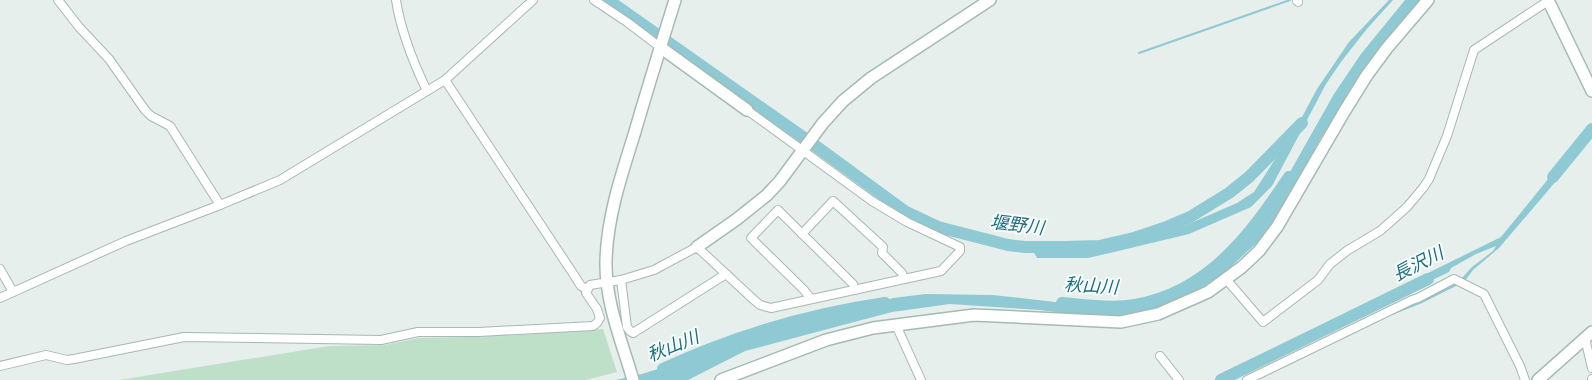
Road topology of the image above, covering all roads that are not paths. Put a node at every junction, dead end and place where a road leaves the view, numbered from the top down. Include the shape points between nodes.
1 (58, 0) edge
2 (396, 0) edge
3 (533, 0) edge
4 (594, 0) edge
5 (675, 0) edge
6 (990, 0) edge
7 (1428, 0) edge
8 (1548, 0) edge
9 (661, 46) junction
10 (445, 80) junction
11 (427, 91) junction
12 (1592, 91) edge
13 (748, 110) joint
14 (803, 149) junction
15 (220, 205) junction
16 (802, 234) junction
17 (697, 247) junction
18 (0, 269) edge
19 (726, 274) junction
20 (904, 279) junction
21 (1226, 279) junction
22 (621, 280) junction
23 (607, 282) junction
24 (587, 289) junction
25 (855, 290) junction
26 (13, 292) junction
27 (0, 298) edge
28 (811, 300) junction
29 (896, 325) junction
30 (1589, 335) edge
31 (1160, 356) dead end
32 (0, 366) edge
33 (1592, 368) edge
34 (633, 380) edge
35 (721, 380) edge
36 (921, 380) edge
37 (1179, 380) edge
38 (1248, 380) edge
39 (1525, 380) edge
40 (1538, 380) edge

1 - 15 street via 109,59 145,110 170,126
2 - 11 street via 404,36
3 - 10 street
4 - 9 street
5 - 9 street
6 - 14 street via 872,78 843,101
7 - 21 street via 1367,75 1277,227 1259,251
8 - 12 street
8 - 21 street via 1474,50 1447,136 1429,179 1407,207 1380,231 1336,260 1318,280 1262,322
9 - 13 street
9 - 23 street via 613,208 606,262
10 - 11 street
10 - 24 street via 574,275
11 - 15 street via 280,180
13 - 14 street
14 - 17 street via 767,195
14 - 20 street via 872,201 960,247 941,271
15 - 26 street via 126,241
16 - 20 street via 833,201 883,246 882,253
16 - 25 street via 853,284
16 - 28 street via 778,210 751,238
17 - 19 street
17 - 22 street via 654,270
18 - 26 street
19 - 22 street via 633,332 627,327
19 - 28 street via 760,305 771,308
20 - 25 street
21 - 29 street via 1208,292 1158,314 1122,322 974,315
22 - 23 street
23 - 24 street via 590,285
23 - 34 street via 614,322
24 - 32 street via 586,293 600,318 593,326 418,332 381,340 184,336 74,359 46,355
25 - 28 street
26 - 27 street
29 - 35 street via 826,340
29 - 36 street
30 - 33 street
30 - 40 street
31 - 37 street
38 - 39 street via 1454,279 1484,294

